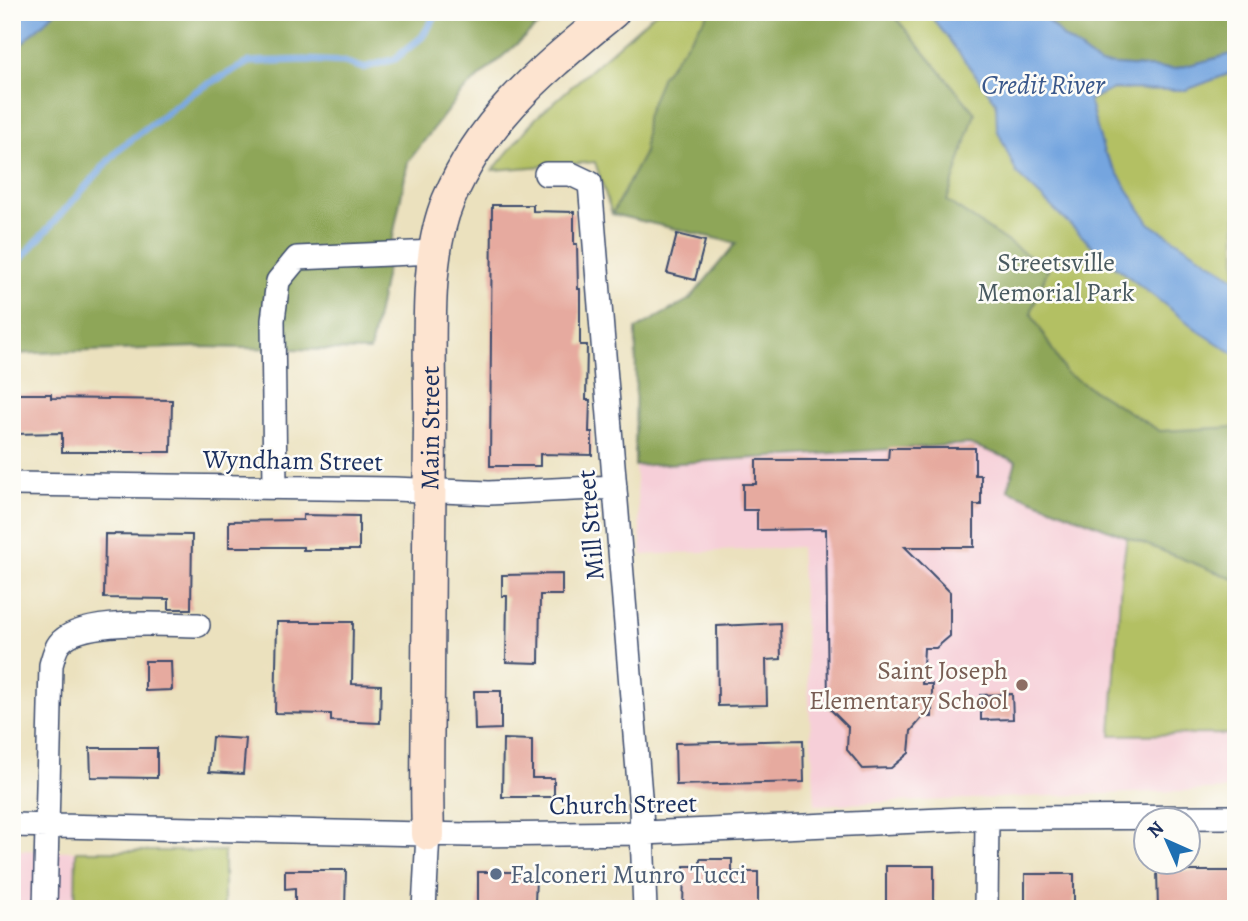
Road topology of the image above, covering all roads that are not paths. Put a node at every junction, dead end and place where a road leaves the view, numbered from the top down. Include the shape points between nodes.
1 (613, 12) edge
2 (546, 174) dead end
3 (435, 252) junction
4 (12, 484) edge
5 (275, 487) junction
6 (615, 487) junction
7 (429, 491) junction
8 (198, 625) dead end
9 (1236, 817) edge
10 (987, 818) junction
11 (12, 825) edge
12 (48, 826) junction
13 (643, 833) junction
14 (428, 834) junction
15 (45, 909) edge
16 (424, 909) edge
17 (645, 909) edge
18 (986, 909) edge

1 - 3 street, Main Street via 491,125 447,202
2 - 6 street, Mill Street via 570,174 590,183
3 - 5 street via 297,258 278,281 272,320
3 - 7 street, Main Street
4 - 5 street, Wyndham Street
5 - 7 street, Wyndham Street
6 - 7 street, Wyndham Street
6 - 13 street, Mill Street
7 - 14 street, Main Street
8 - 12 street via 98,625 76,631 59,643 51,664
9 - 10 street, Church Street
10 - 13 street, Church Street
10 - 18 street
11 - 12 street, Church Street
12 - 14 street, Church Street
12 - 15 street
13 - 14 street, Church Street
13 - 17 street, Mill Street
14 - 16 street, Main Street

